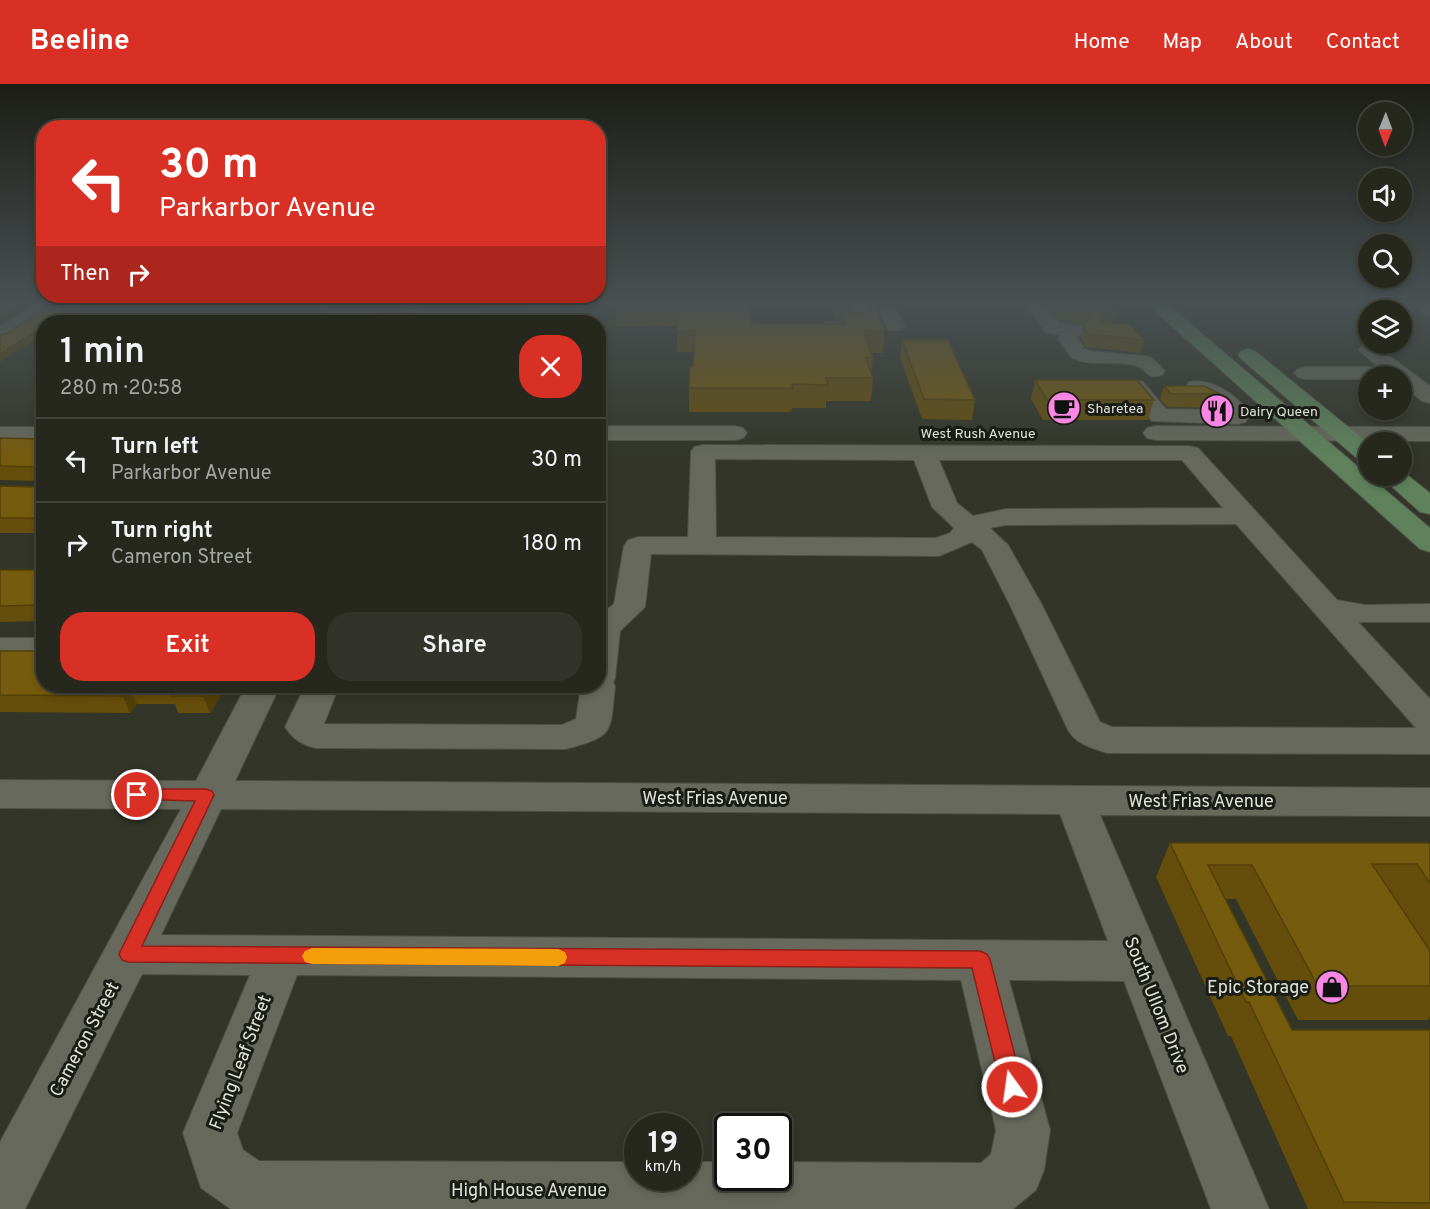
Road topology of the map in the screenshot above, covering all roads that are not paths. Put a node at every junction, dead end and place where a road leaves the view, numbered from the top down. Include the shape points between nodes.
1 (1083, 356) edge
2 (1216, 356) edge
3 (1249, 356) edge
4 (1377, 356) edge
5 (1391, 366) edge
6 (1155, 371) dead end
7 (1305, 373) dead end
8 (1358, 373) edge
9 (1412, 382) edge
10 (1135, 387) edge
11 (1197, 387) edge
12 (1430, 396) edge
13 (606, 433) edge
14 (0, 434) edge
15 (36, 434) edge
16 (1306, 434) junction
17 (1341, 434) junction
18 (1430, 434) edge
19 (1358, 447) edge
20 (606, 452) edge
21 (703, 452) junction
22 (924, 453) junction
23 (1405, 486) edge
24 (1430, 506) edge
25 (1244, 516) junction
26 (970, 527) junction
27 (1430, 543) edge
28 (702, 545) junction
29 (1430, 595) edge
30 (1330, 607) junction
31 (1430, 613) edge
32 (606, 624) edge
33 (0, 648) edge
34 (36, 648) edge
35 (259, 693) edge
36 (319, 693) edge
37 (597, 693) edge
38 (1430, 721) edge
39 (1430, 741) edge
40 (0, 794) edge
41 (206, 795) junction
42 (1074, 801) junction
43 (1430, 802) edge
44 (128, 954) junction
45 (281, 956) junction
46 (980, 959) junction
47 (1139, 961) junction
48 (221, 1168) joint
49 (0, 1199) edge
50 (1240, 1209) edge

1 - 6 street via 1138,360
2 - 16 main road
3 - 17 main road
4 - 5 street
7 - 8 street
9 - 12 street
10 - 11 street via 1160,416 1238,417 1223,397
13 - 16 street, West Rush Avenue
14 - 15 street
16 - 17 street, West Rush Avenue
16 - 27 main road
17 - 18 street, West Rush Avenue
17 - 19 main road
20 - 21 street
21 - 22 street
21 - 28 street
22 - 25 street via 1189,453
22 - 26 street via 945,507
23 - 24 main road
25 - 26 street via 1006,517
25 - 30 street
26 - 28 street via 960,539 939,547
26 - 39 street via 994,545 1086,730 1097,737 1119,741
28 - 32 street via 638,546 629,607
29 - 30 street via 1347,595
30 - 31 street via 1365,614
30 - 38 street
33 - 34 street
35 - 41 street, Cameron Street
36 - 37 street via 303,727 316,736 566,737 593,726
40 - 41 street, West Frias Avenue
41 - 42 street, West Frias Avenue
41 - 44 street, Cameron Street
42 - 43 street, West Frias Avenue
42 - 47 street, South Ullom Drive
44 - 45 street
44 - 49 street, Cameron Street
45 - 46 street
45 - 48 street, Flying Leaf Street via 210,1133
46 - 47 street
46 - 48 street, High House Avenue via 1023,1130 1016,1170 991,1191 251,1189
47 - 50 street, South Ullom Drive

